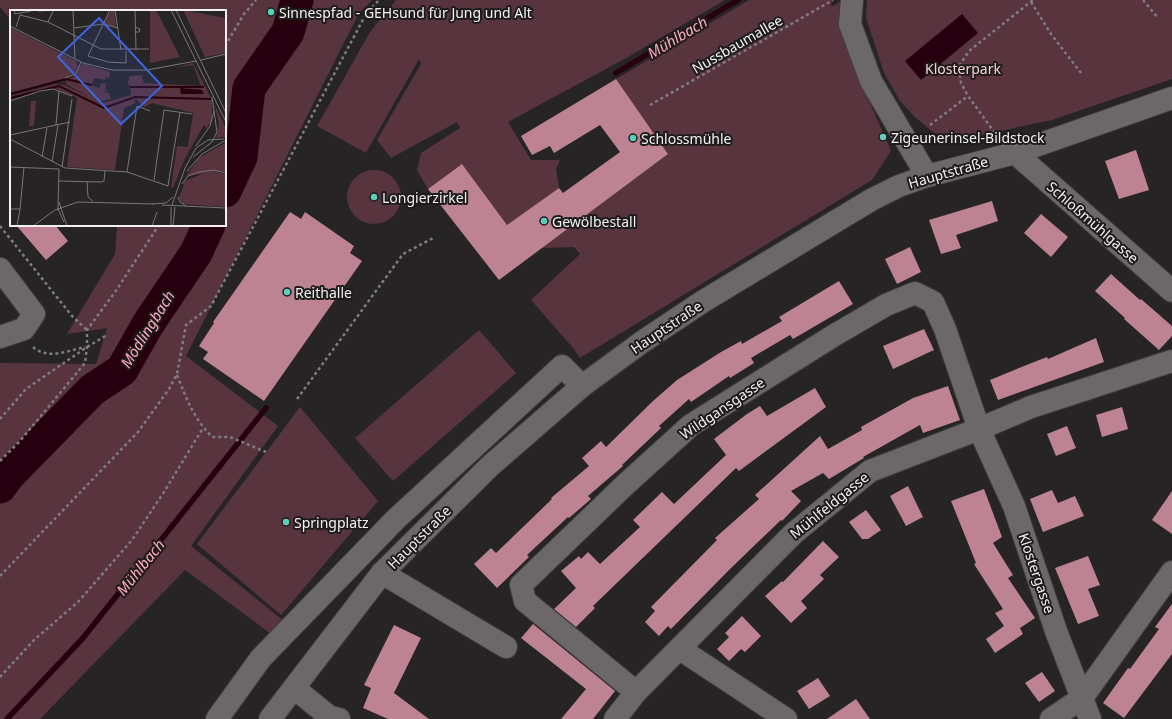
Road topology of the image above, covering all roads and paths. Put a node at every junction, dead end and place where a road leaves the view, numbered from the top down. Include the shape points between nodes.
1 (256, 0) edge
2 (380, 0) edge
3 (833, 0) edge
4 (852, 0) edge
5 (1143, 0) edge
6 (1032, 1) edge
7 (1158, 18) dead end
8 (226, 44) edge
9 (1082, 73) dead end
10 (968, 96) junction
11 (1172, 98) edge
12 (650, 105) dead end
13 (930, 125) dead end
14 (995, 133) dead end
15 (1015, 153) junction
16 (927, 176) junction
17 (0, 226) edge
18 (158, 226) edge
19 (435, 237) dead end
20 (0, 269) edge
21 (1172, 292) edge
22 (24, 329) junction
23 (87, 330) junction
24 (107, 335) dead end
25 (0, 337) edge
26 (87, 347) junction
27 (1172, 361) edge
28 (177, 374) junction
29 (582, 386) junction
30 (297, 399) dead end
31 (0, 419) edge
32 (203, 428) junction
33 (979, 429) junction
34 (266, 452) dead end
35 (0, 461) edge
36 (1172, 572) edge
37 (382, 573) junction
38 (0, 576) edge
39 (506, 647) dead end
40 (680, 649) junction
41 (0, 677) edge
42 (294, 688) junction
43 (636, 692) junction
44 (1082, 698) junction
45 (271, 718) edge
46 (333, 718) edge
47 (217, 719) edge
48 (615, 719) edge
49 (786, 719) edge
50 (1051, 719) edge
51 (1090, 719) edge

1 - 8 path via 244,14
2 - 28 path via 366,14 211,306 186,325
3 - 12 path, Nussbaumallee
4 - 16 street via 850,24 871,81
5 - 7 path
6 - 9 path via 1051,34
6 - 10 path via 970,51 959,66 961,83
10 - 13 path
10 - 14 path
11 - 15 street, Hauptstraße
15 - 16 street, Hauptstraße
15 - 21 street, Schloßmühlgasse
16 - 29 street, Hauptstraße via 871,200 702,302
17 - 23 path via 72,316
18 - 23 path
19 - 30 path via 403,254
20 - 22 street via 34,314
22 - 25 street
22 - 26 path via 33,347 40,353 57,354
23 - 26 path
24 - 26 path
26 - 31 path via 26,389
26 - 35 path via 85,363 20,441
27 - 33 street, Mühlfeldgasse via 1032,408
28 - 32 path via 189,407
28 - 38 path via 169,390 138,432
29 - 37 street, Hauptstraße via 490,466
29 - 47 street via 562,366 396,519 261,658
32 - 34 path via 212,437 230,437
32 - 41 path via 132,540 78,602 34,640
33 - 40 street, Mühlfeldgasse via 870,471 794,533
33 - 43 street, Wildgansgasse via 945,328 933,302 915,293 886,305 833,336 691,425 521,585 525,601
33 - 44 street, Klostergasse via 1014,506 1056,631
36 - 44 street
37 - 39 street
37 - 42 street, Hauptstraße
40 - 43 street, Mühlfeldgasse
40 - 49 street
42 - 45 street, Hauptstraße
42 - 46 street
43 - 48 street, Mühlfeldgasse
44 - 50 street
44 - 51 street, Klostergasse

